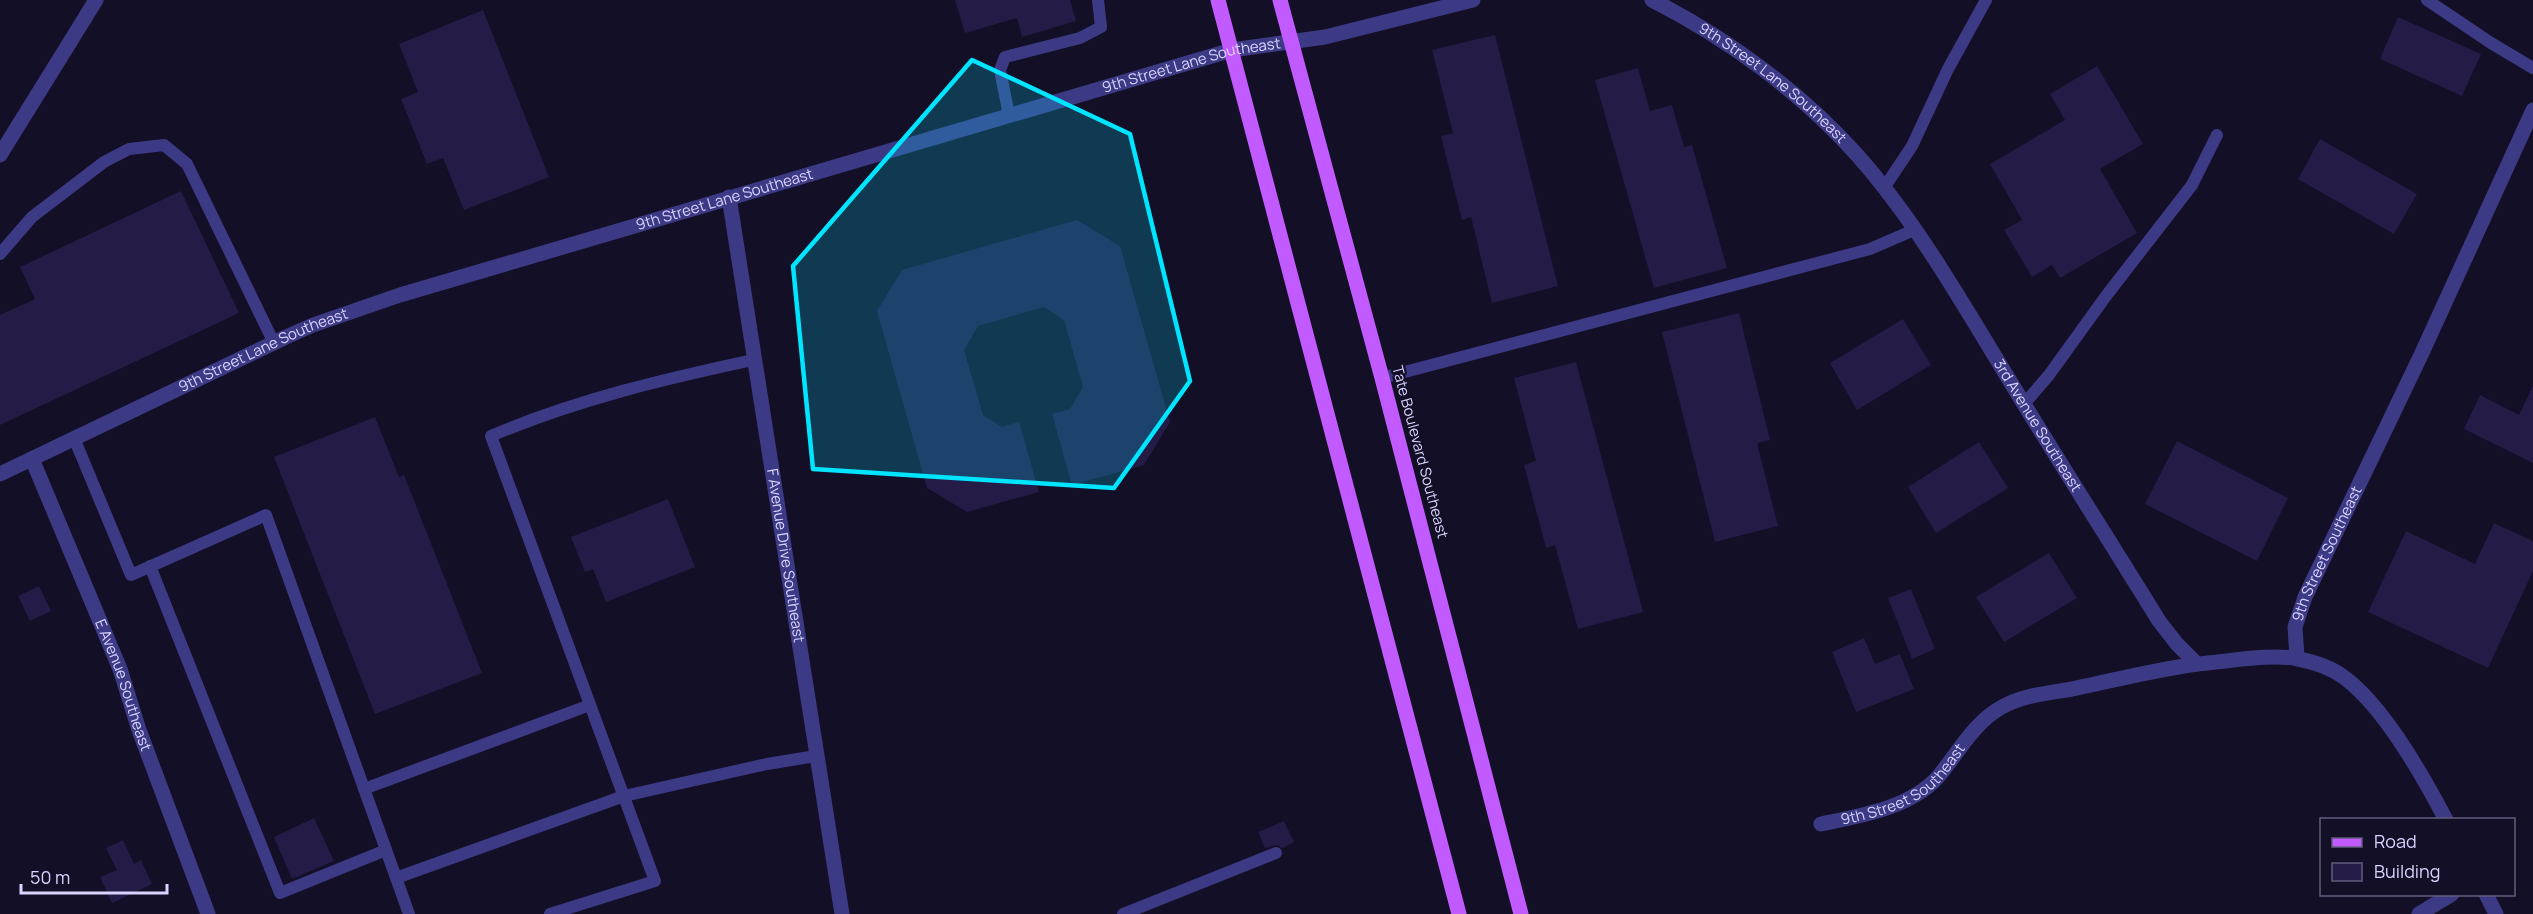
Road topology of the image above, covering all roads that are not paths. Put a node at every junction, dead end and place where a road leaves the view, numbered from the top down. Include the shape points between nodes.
1 (96, 0) edge
2 (1098, 0) edge
3 (1218, 0) edge
4 (1280, 0) edge
5 (1473, 0) edge
6 (1653, 0) edge
7 (1986, 0) edge
8 (2427, 0) edge
9 (1290, 43) junction
10 (1232, 50) junction
11 (2533, 68) edge
12 (2533, 110) edge
13 (1009, 116) junction
14 (2217, 135) dead end
15 (0, 155) edge
16 (1882, 186) junction
17 (729, 197) junction
18 (1914, 230) junction
19 (0, 254) edge
20 (274, 343) junction
21 (753, 360) junction
22 (1382, 378) junction
23 (2024, 404) junction
24 (74, 438) junction
25 (32, 459) junction
26 (0, 474) edge
27 (150, 566) junction
28 (2297, 658) junction
29 (2197, 664) junction
30 (590, 705) junction
31 (816, 756) junction
32 (364, 789) junction
33 (624, 796) junction
34 (2445, 818) edge
35 (1821, 824) dead end
36 (386, 850) junction
37 (1276, 853) dead end
38 (396, 878) junction
39 (2449, 896) edge
40 (2487, 896) edge
41 (208, 914) edge
42 (409, 914) edge
43 (550, 914) edge
44 (842, 914) edge
45 (1123, 914) edge
46 (1459, 914) edge
47 (1521, 914) edge
48 (2419, 914) edge
49 (2496, 914) edge

1 - 15 street
2 - 13 lane via 1101,27 1080,38 1005,57 1000,70
3 - 10 main road
4 - 9 main road, Tate Boulevard Southeast
5 - 9 street, 9th Street Lane Southeast via 1367,28
6 - 16 street, 9th Street Lane Southeast via 1732,48 1782,85 1857,155
7 - 16 lane via 1912,146
8 - 11 lane
9 - 10 street, 9th Street Lane Southeast
9 - 22 main road, Tate Boulevard Southeast
10 - 13 street, 9th Street Lane Southeast
10 - 46 main road
12 - 28 street, 9th Street Southeast via 2305,597 2295,627
13 - 17 street, 9th Street Lane Southeast
14 - 23 lane via 2192,185
16 - 18 street, 3rd Avenue Southeast
17 - 20 street, 9th Street Lane Southeast via 400,295
17 - 21 street, F Avenue Drive Southeast
18 - 22 lane via 1870,249
18 - 23 street, 3rd Avenue Southeast
19 - 20 lane via 32,217 104,162 129,148 164,146 187,165
20 - 24 street, 9th Street Lane Southeast
21 - 30 lane via 661,380 534,418 490,436
21 - 31 street, F Avenue Drive Southeast
22 - 47 main road, Tate Boulevard Southeast
23 - 29 street, 3rd Avenue Southeast via 2159,621
24 - 25 street, 9th Street Lane Southeast
24 - 27 lane via 132,575
25 - 26 street, 9th Street Lane Southeast
25 - 41 street, E Avenue Southeast via 120,669
27 - 32 lane via 266,514
27 - 36 lane via 280,893
28 - 29 street, 9th Street Southeast
28 - 34 street via 2321,665 2356,688 2403,746
29 - 35 street, 9th Street Southeast via 2015,700 1988,716 1936,779 1920,791 1899,803
30 - 32 lane
30 - 33 lane
31 - 33 lane
31 - 44 street, F Avenue Drive Southeast
32 - 36 lane
33 - 38 lane
33 - 43 lane via 655,881
36 - 38 lane
37 - 45 lane
38 - 42 lane
39 - 48 street
40 - 49 street

